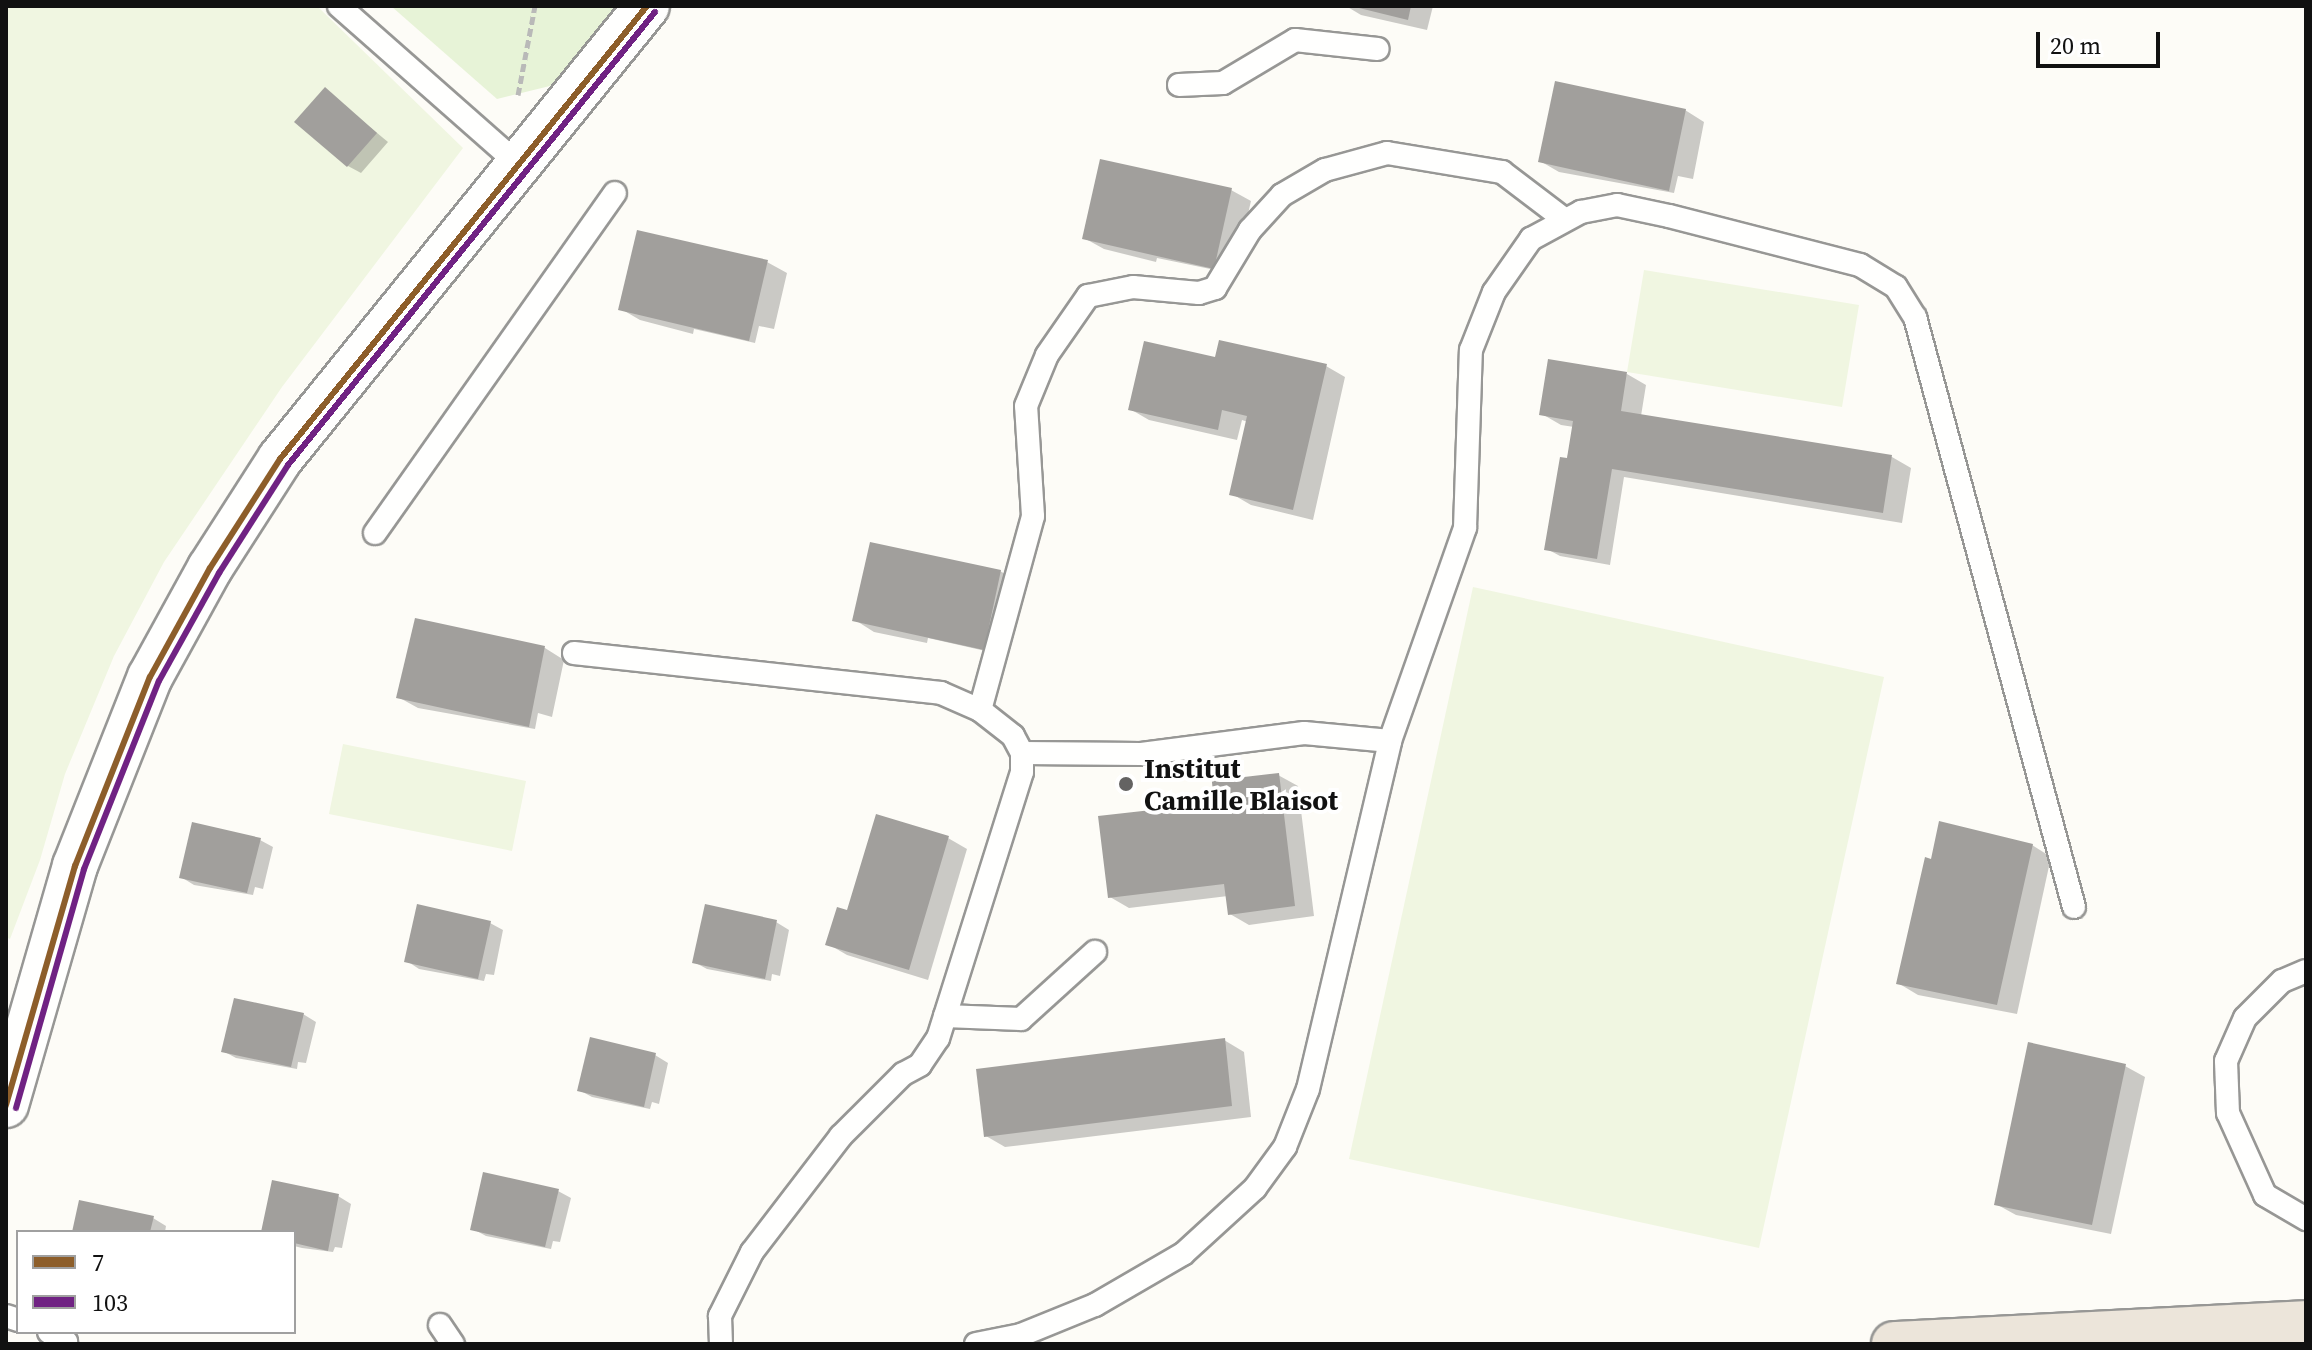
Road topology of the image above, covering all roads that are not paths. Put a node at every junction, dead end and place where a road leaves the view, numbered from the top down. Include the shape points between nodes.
1 (339, 6) edge
2 (647, 6) edge
3 (1378, 49) dead end
4 (1179, 85) dead end
5 (517, 163) junction
6 (615, 193) dead end
7 (1565, 220) junction
8 (375, 533) dead end
9 (574, 653) dead end
10 (980, 710) junction
11 (1390, 741) junction
12 (1022, 753) junction
13 (2074, 907) dead end
14 (1095, 952) dead end
15 (2306, 971) edge
16 (945, 1016) junction
17 (6, 1105) edge
18 (2306, 1219) edge
19 (2306, 1323) edge
20 (440, 1325) dead end
21 (453, 1344) edge
22 (721, 1344) edge
23 (976, 1344) edge
24 (1894, 1344) edge

1 - 5 lane
2 - 5 street
3 - 4 lane via 1295,40 1223,83
5 - 17 street via 280,459 210,568 150,677 75,866
6 - 8 lane
7 - 10 lane via 1502,172 1387,153 1325,170 1282,195 1250,230 1215,288 1199,293 1133,287 1088,296 1047,355 1026,406 1033,516
7 - 11 lane via 1531,239 1494,292 1471,350 1465,528
7 - 13 lane via 1617,205 1860,265 1896,287 1915,317
9 - 10 lane via 941,693
10 - 12 lane via 1013,736
11 - 12 lane via 1304,733 1141,754
11 - 23 lane via 1308,1089 1285,1147 1255,1188 1183,1254 1095,1305 1021,1335
12 - 16 lane via 1022,772
14 - 16 lane via 1021,1019
15 - 18 lane via 2282,981 2245,1018 2226,1061 2228,1113 2265,1195
16 - 22 lane via 920,1065 903,1074 841,1136 747,1259 720,1316
19 - 24 highway
20 - 21 lane

